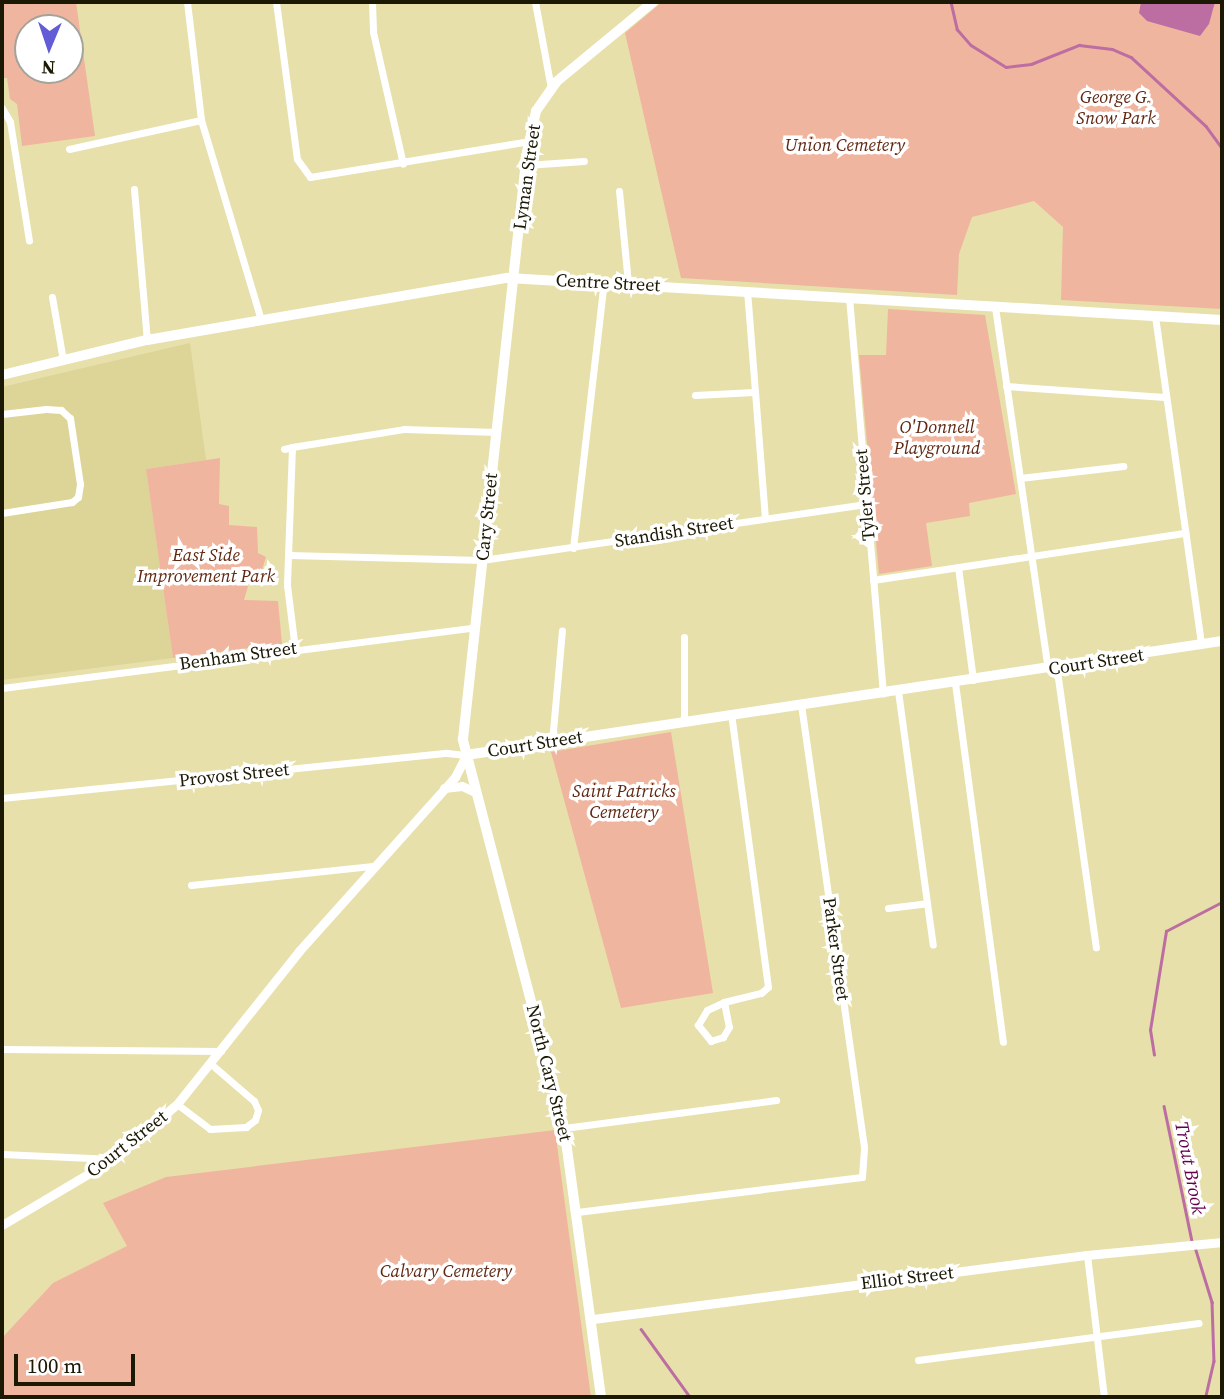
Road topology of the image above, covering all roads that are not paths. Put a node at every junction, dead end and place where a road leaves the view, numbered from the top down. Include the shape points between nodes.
1 (187, 2) edge
2 (276, 2) edge
3 (372, 2) edge
4 (535, 2) edge
5 (653, 2) edge
6 (551, 88) junction
7 (2, 108) edge
8 (201, 120) junction
9 (529, 141) junction
10 (69, 149) dead end
11 (584, 161) dead end
12 (403, 164) junction
13 (526, 165) junction
14 (134, 189) dead end
15 (619, 191) dead end
16 (29, 240) dead end
17 (514, 278) junction
18 (604, 282) junction
19 (628, 283) junction
20 (747, 290) junction
21 (52, 297) dead end
22 (849, 297) junction
23 (995, 307) junction
24 (1155, 316) junction
25 (261, 320) junction
26 (1222, 320) edge
27 (147, 340) junction
28 (63, 360) junction
29 (2, 375) edge
30 (1006, 386) junction
31 (754, 392) junction
32 (695, 395) dead end
33 (1165, 397) junction
34 (2, 414) edge
35 (496, 432) junction
36 (1123, 466) dead end
37 (1020, 478) junction
38 (866, 504) junction
39 (2, 513) edge
40 (765, 518) junction
41 (1185, 533) junction
42 (573, 548) junction
43 (289, 555) junction
44 (1034, 555) junction
45 (482, 560) junction
46 (957, 567) junction
47 (873, 580) junction
48 (475, 627) junction
49 (562, 630) dead end
50 (684, 637) dead end
51 (1222, 641) edge
52 (1201, 645) junction
53 (295, 649) junction
54 (1052, 669) junction
55 (973, 680) junction
56 (955, 683) junction
57 (2, 688) edge
58 (898, 691) junction
59 (883, 694) junction
60 (801, 705) junction
61 (731, 715) junction
62 (684, 721) junction
63 (552, 742) junction
64 (466, 755) junction
65 (444, 788) junction
66 (475, 792) junction
67 (2, 798) edge
68 (373, 866) junction
69 (191, 885) dead end
70 (928, 903) junction
71 (888, 908) dead end
72 (933, 944) dead end
73 (1096, 947) dead end
74 (723, 1002) junction
75 (1003, 1042) dead end
76 (2, 1049) edge
77 (221, 1051) junction
78 (212, 1065) junction
79 (776, 1100) dead end
80 (177, 1104) junction
81 (564, 1128) junction
82 (2, 1154) edge
83 (113, 1159) junction
84 (578, 1212) junction
85 (2, 1225) edge
86 (1222, 1242) edge
87 (1087, 1255) junction
88 (593, 1319) junction
89 (1199, 1323) dead end
90 (1096, 1335) junction
91 (918, 1360) dead end
92 (601, 1397) edge
93 (1104, 1397) edge

1 - 8 street
2 - 12 street via 297,159 310,177
3 - 12 street via 373,32
4 - 6 street
5 - 6 main road, Lyman Street
6 - 9 main road, Lyman Street via 536,111
7 - 16 street via 10,121
8 - 10 street
8 - 25 street
9 - 12 street
9 - 13 main road, Lyman Street
11 - 13 street
13 - 17 main road, Lyman Street
14 - 27 street
15 - 19 street
17 - 18 main road, Centre Street
17 - 25 main road, Centre Street
17 - 35 main road, Cary Street
18 - 19 main road, Centre Street
18 - 42 street
19 - 20 main road, Centre Street
20 - 22 main road, Centre Street
20 - 31 street
21 - 28 street
22 - 23 main road, Centre Street
22 - 38 street, Tyler Street
23 - 24 main road, Centre Street
23 - 30 street
24 - 26 main road, Centre Street
24 - 33 street
25 - 27 main road, Centre Street
27 - 28 main road, Centre Street
28 - 29 main road, Centre Street
30 - 33 street
30 - 37 street
31 - 32 street
31 - 40 street
33 - 41 street
34 - 39 street via 46,409 61,410 70,418 80,484 72,502
35 - 43 street via 404,429 288,448
35 - 45 main road, Cary Street
36 - 37 street
37 - 44 street
38 - 40 street, Standish Street
38 - 47 street, Tyler Street
40 - 42 street, Standish Street
41 - 44 street
41 - 52 street
42 - 45 street, Standish Street
43 - 45 street, Standish Street
43 - 53 street via 287,594
44 - 46 street
44 - 54 street via 1047,662
45 - 48 main road, Cary Street
46 - 47 street
46 - 55 street
47 - 59 street, Tyler Street
48 - 53 street, Benham Street
48 - 64 main road, Cary Street via 463,731
49 - 63 street
50 - 62 street
51 - 52 main road, Court Street
52 - 54 main road, Court Street
53 - 57 street, Benham Street
54 - 55 main road, Court Street
54 - 73 street via 1058,678
55 - 56 main road, Court Street
56 - 58 main road, Court Street
56 - 75 street
58 - 59 main road, Court Street
58 - 70 street
59 - 60 main road, Court Street
60 - 61 main road, Court Street
60 - 84 street, Parker Street via 864,1147 862,1177
61 - 62 main road, Court Street
61 - 74 street via 768,987
62 - 63 main road, Court Street
63 - 64 main road, Court Street
64 - 65 street, Court Street
64 - 66 main road, North Cary Street
64 - 67 street, Provost Street via 447,753
65 - 66 street via 462,786
65 - 68 street, Court Street
66 - 81 main road, North Cary Street
68 - 69 street
68 - 77 street, Court Street
70 - 71 street
70 - 72 street
74 - 74 street via 707,1010 698,1025 711,1041 723,1037 729,1027
76 - 77 street
77 - 78 street, Court Street
78 - 80 street, Court Street
78 - 80 street via 254,1101 258,1110 254,1120 246,1126 210,1129
79 - 81 street
80 - 83 street, Court Street
81 - 84 main road, North Cary Street
82 - 83 street
83 - 85 street, Court Street
84 - 88 main road, North Cary Street
86 - 87 street, Elliot Street
87 - 88 street, Elliot Street
87 - 90 street
88 - 92 main road, North Cary Street
89 - 90 street
90 - 91 street
90 - 93 street

